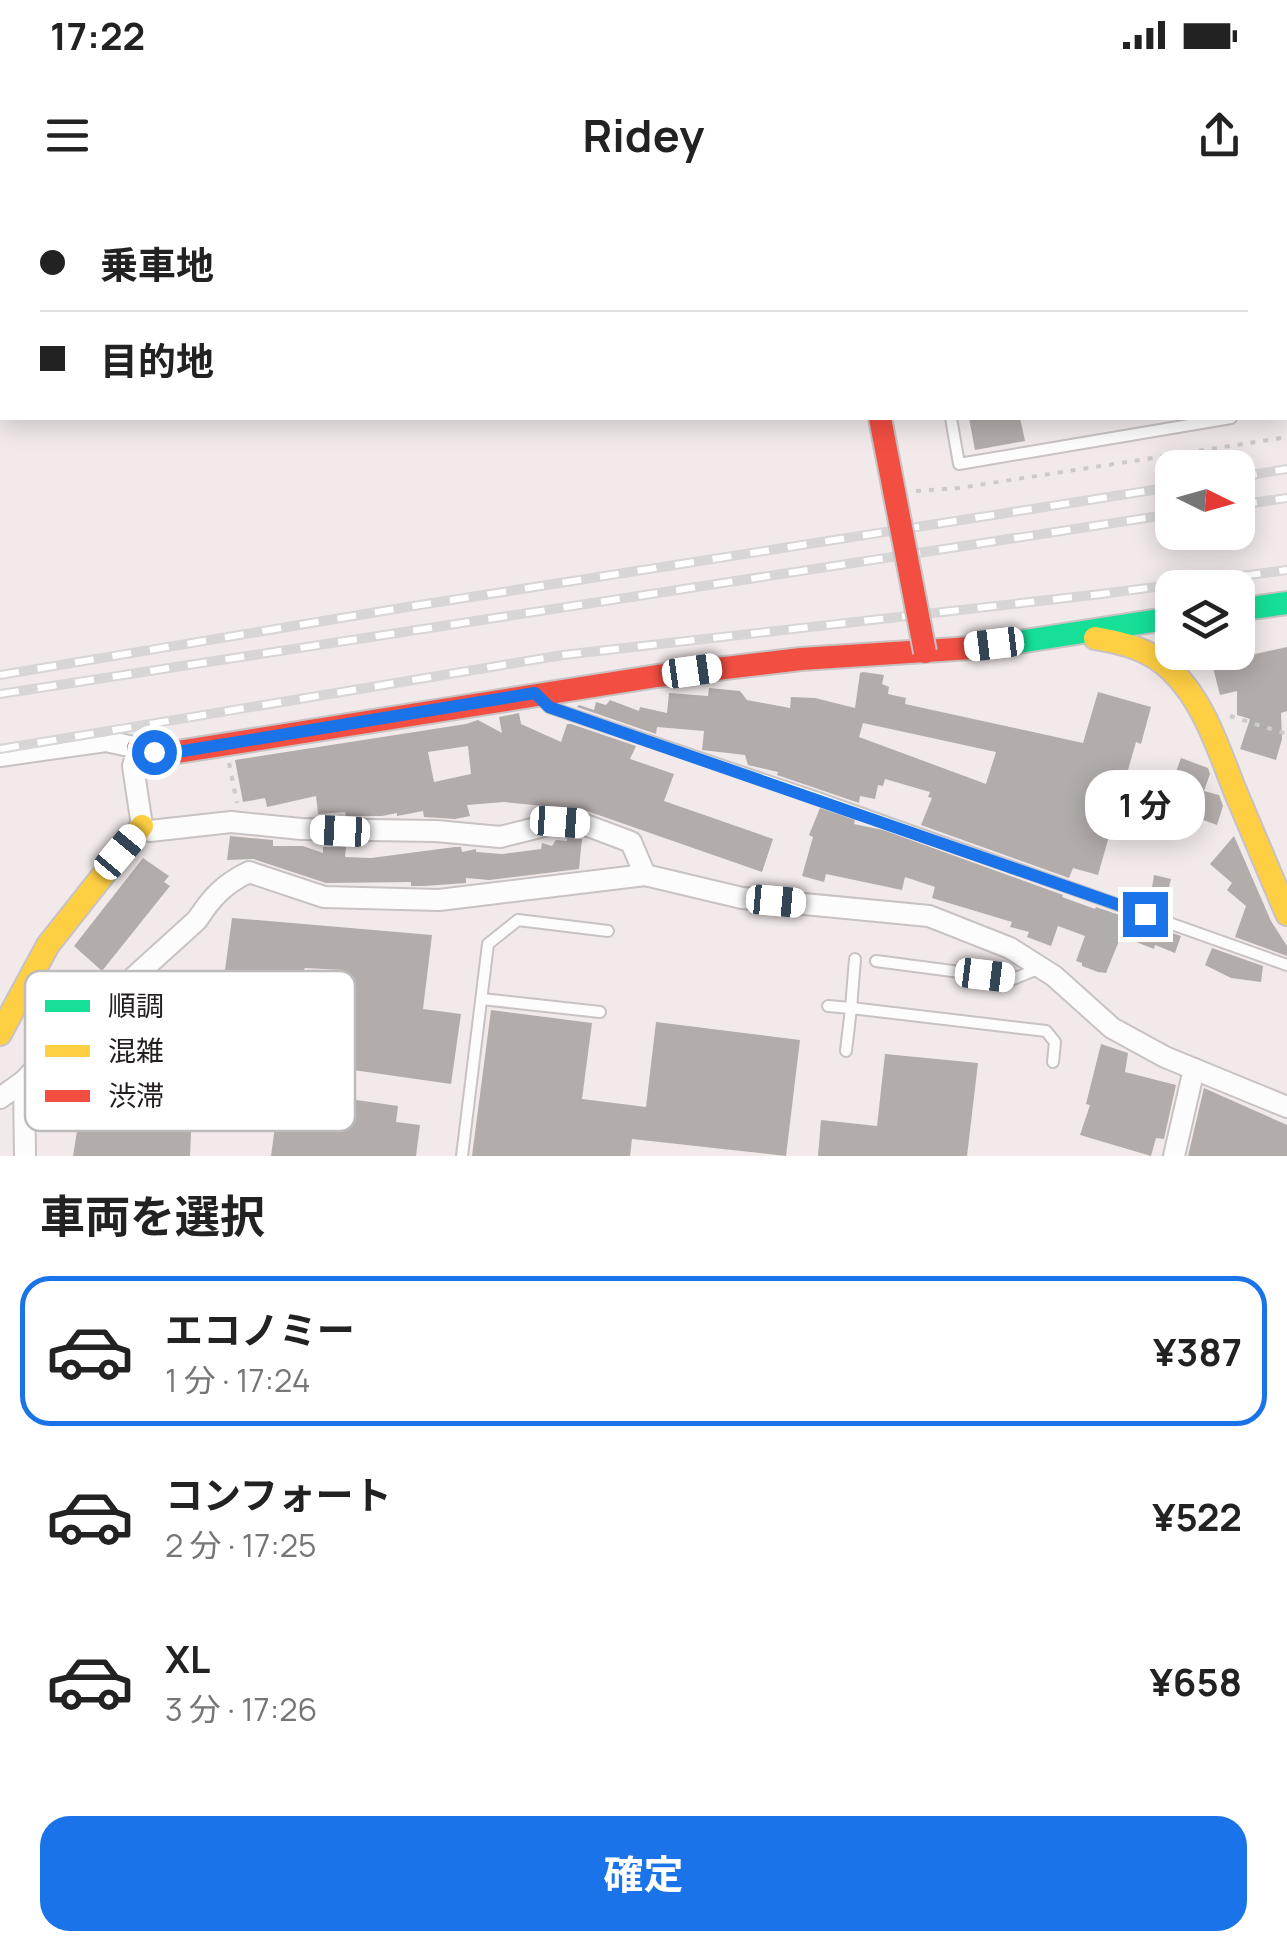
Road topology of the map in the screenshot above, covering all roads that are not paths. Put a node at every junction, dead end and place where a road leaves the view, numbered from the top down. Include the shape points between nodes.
1 (880, 420) edge
2 (951, 420) edge
3 (1219, 420) edge
4 (1287, 604) edge
5 (1255, 608) edge
6 (1155, 622) edge
7 (1064, 636) junction
8 (1155, 636) edge
9 (1143, 648) junction
10 (925, 652) junction
11 (535, 693) junction
12 (138, 748) junction
13 (0, 756) edge
14 (142, 826) junction
15 (645, 874) junction
16 (1287, 914) edge
17 (608, 931) dead end
18 (855, 959) dead end
19 (876, 961) dead end
20 (1287, 965) edge
21 (1040, 968) junction
22 (34, 971) edge
23 (141, 971) edge
24 (25, 988) edge
25 (482, 999) junction
26 (828, 1006) dead end
27 (851, 1008) junction
28 (600, 1012) dead end
29 (0, 1034) edge
30 (846, 1050) dead end
31 (1053, 1062) dead end
32 (1194, 1069) junction
33 (24, 1082) joint
34 (0, 1098) edge
35 (1287, 1107) edge
36 (24, 1156) edge
37 (462, 1156) edge
38 (1174, 1156) edge

1 - 10 street, bridge
2 - 3 lane via 960,464
4 - 5 street
6 - 7 street
7 - 9 street
7 - 10 street
8 - 9 street
9 - 16 street via 1184,683 1202,711
10 - 11 street via 730,666
11 - 12 street via 171,753
11 - 20 lane via 549,707
12 - 13 street via 106,741
12 - 14 street via 133,766
14 - 15 street via 150,832 231,822 500,837 560,822 583,824 631,842
14 - 22 street
15 - 21 street via 742,898 929,916 1010,948
15 - 23 street via 439,900 324,897 249,872 214,894 198,920
17 - 25 lane via 518,920 488,944
18 - 27 lane
19 - 21 lane via 1013,979
21 - 32 street via 1112,1028
24 - 29 street
25 - 28 lane
25 - 37 lane
26 - 27 lane
27 - 30 lane
27 - 31 lane via 1046,1032 1055,1042
32 - 35 street
32 - 38 street
33 - 34 street
33 - 36 street

